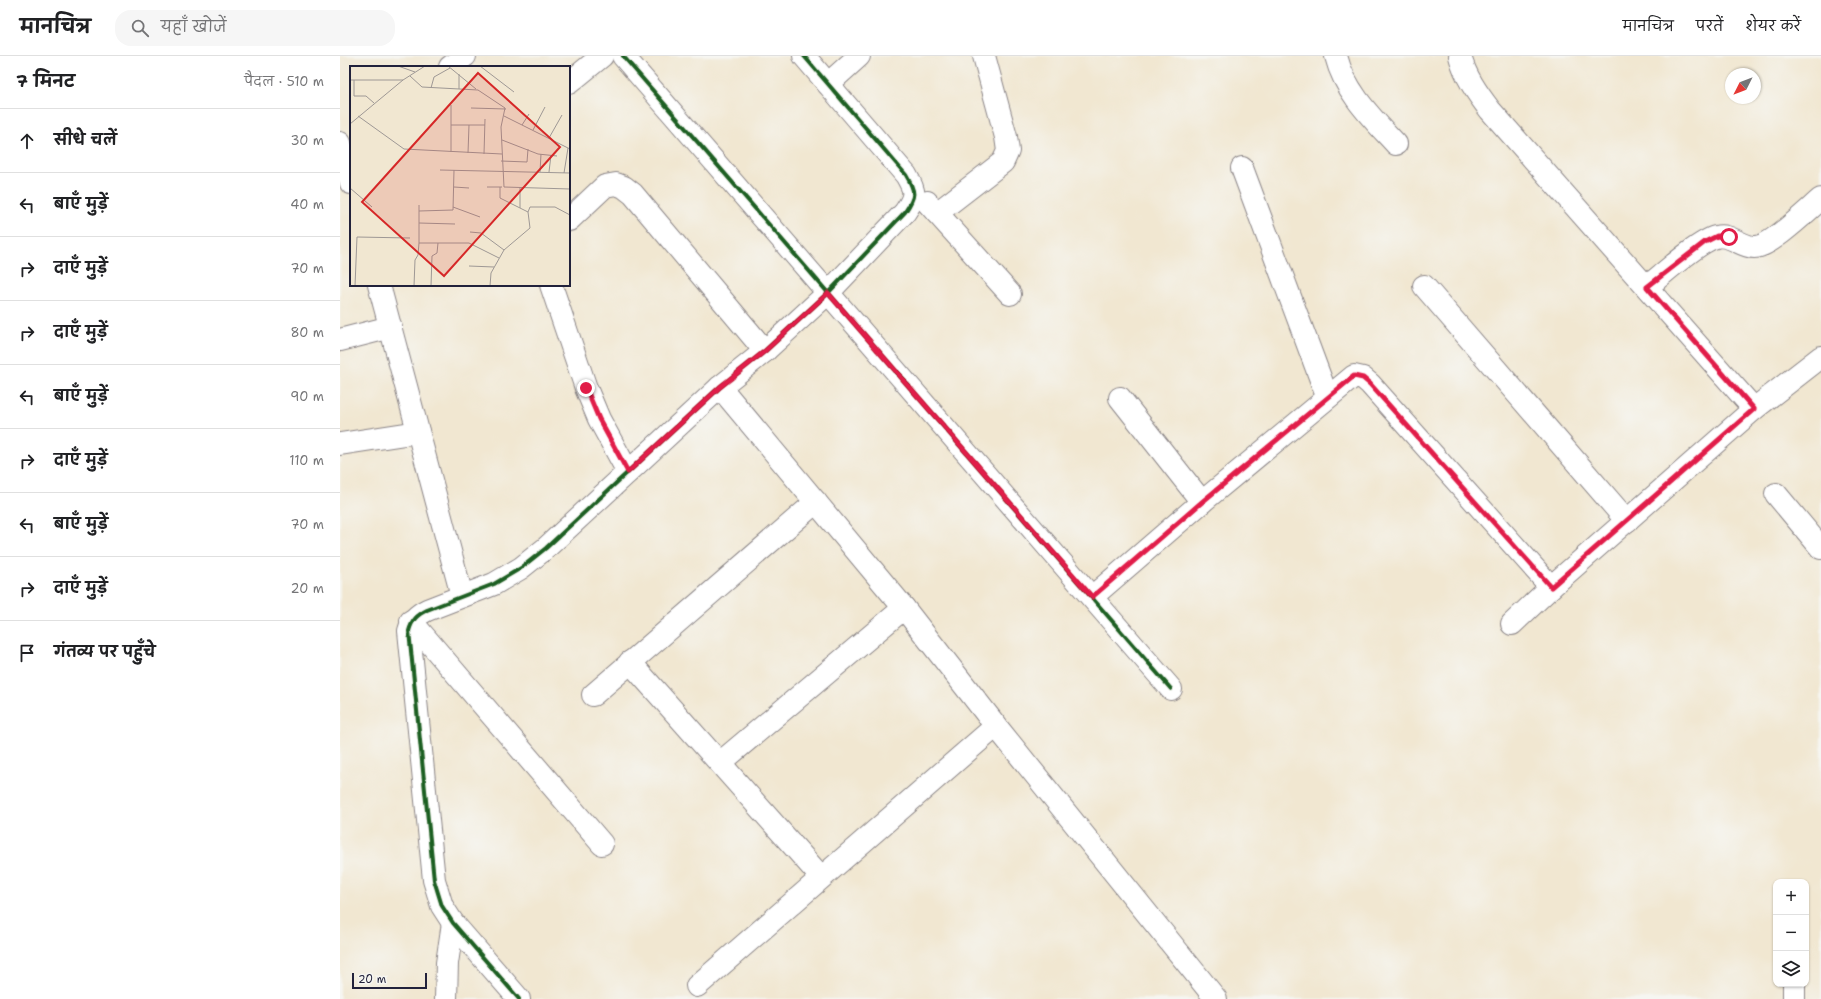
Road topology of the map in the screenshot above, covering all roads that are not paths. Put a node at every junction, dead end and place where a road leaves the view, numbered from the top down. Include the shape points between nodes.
1 (437, 56) edge
2 (465, 56) edge
3 (602, 56) edge
4 (623, 56) edge
5 (804, 56) edge
6 (860, 56) edge
7 (984, 56) edge
8 (1336, 56) edge
9 (1460, 56) edge
10 (444, 66) edge
11 (451, 66) edge
12 (570, 82) edge
13 (828, 84) junction
14 (340, 143) edge
15 (1396, 144) dead end
16 (1242, 168) dead end
17 (347, 182) edge
18 (914, 188) junction
19 (1821, 199) edge
20 (937, 213) junction
21 (570, 219) edge
22 (379, 286) edge
23 (551, 286) edge
24 (1424, 286) dead end
25 (1647, 287) junction
26 (828, 293) junction
27 (1010, 294) dead end
28 (391, 327) junction
29 (340, 340) edge
30 (765, 351) junction
31 (1821, 357) edge
32 (720, 387) junction
33 (1328, 396) junction
34 (1120, 398) dead end
35 (1754, 409) junction
36 (418, 432) junction
37 (340, 444) edge
38 (628, 472) junction
39 (1776, 494) dead end
40 (816, 502) junction
41 (1202, 502) junction
42 (1627, 521) junction
43 (1821, 548) edge
44 (1551, 587) junction
45 (462, 596) junction
46 (1092, 597) junction
47 (904, 608) junction
48 (411, 621) junction
49 (1512, 624) dead end
50 (630, 662) junction
51 (1172, 688) dead end
52 (593, 695) dead end
53 (996, 726) junction
54 (720, 763) junction
55 (602, 844) dead end
56 (822, 877) junction
57 (453, 923) junction
58 (697, 986) dead end
59 (1794, 987) edge
60 (446, 999) edge
61 (519, 999) edge
62 (1216, 999) edge
63 (1794, 999) edge

1 - 10 street
2 - 11 street
3 - 12 street
4 - 26 street
5 - 13 street
6 - 13 street
7 - 20 street via 1008,151 1002,162
8 - 15 street via 1347,84 1356,98
9 - 25 street via 1462,66 1474,89 1490,110
13 - 18 street via 906,175
14 - 17 street
16 - 33 street
18 - 20 street
18 - 26 street via 913,200 905,212
19 - 25 street via 1764,245 1754,248 1729,237 1717,236 1705,242
20 - 27 street
21 - 30 street via 605,186 616,184 624,187 633,194
22 - 28 street
23 - 38 street via 586,388 599,419
24 - 42 street
25 - 35 street
26 - 30 street
26 - 46 street
28 - 29 street
28 - 36 street
30 - 32 street
31 - 35 street
32 - 38 street
32 - 40 street
33 - 41 street
33 - 44 street via 1354,376 1363,378
34 - 41 street
35 - 42 street
36 - 37 street
36 - 45 street
38 - 45 street via 521,568 494,584
39 - 43 street
40 - 47 street
40 - 50 street
41 - 46 street
42 - 44 street
44 - 49 street
45 - 48 street via 426,610
46 - 51 street
47 - 53 street
47 - 54 street
48 - 55 street
48 - 57 street via 408,631 434,880 442,906
50 - 52 street
50 - 54 street
53 - 56 street
53 - 62 street
54 - 56 street
56 - 58 street
57 - 60 street via 447,963
57 - 61 street
59 - 63 street

